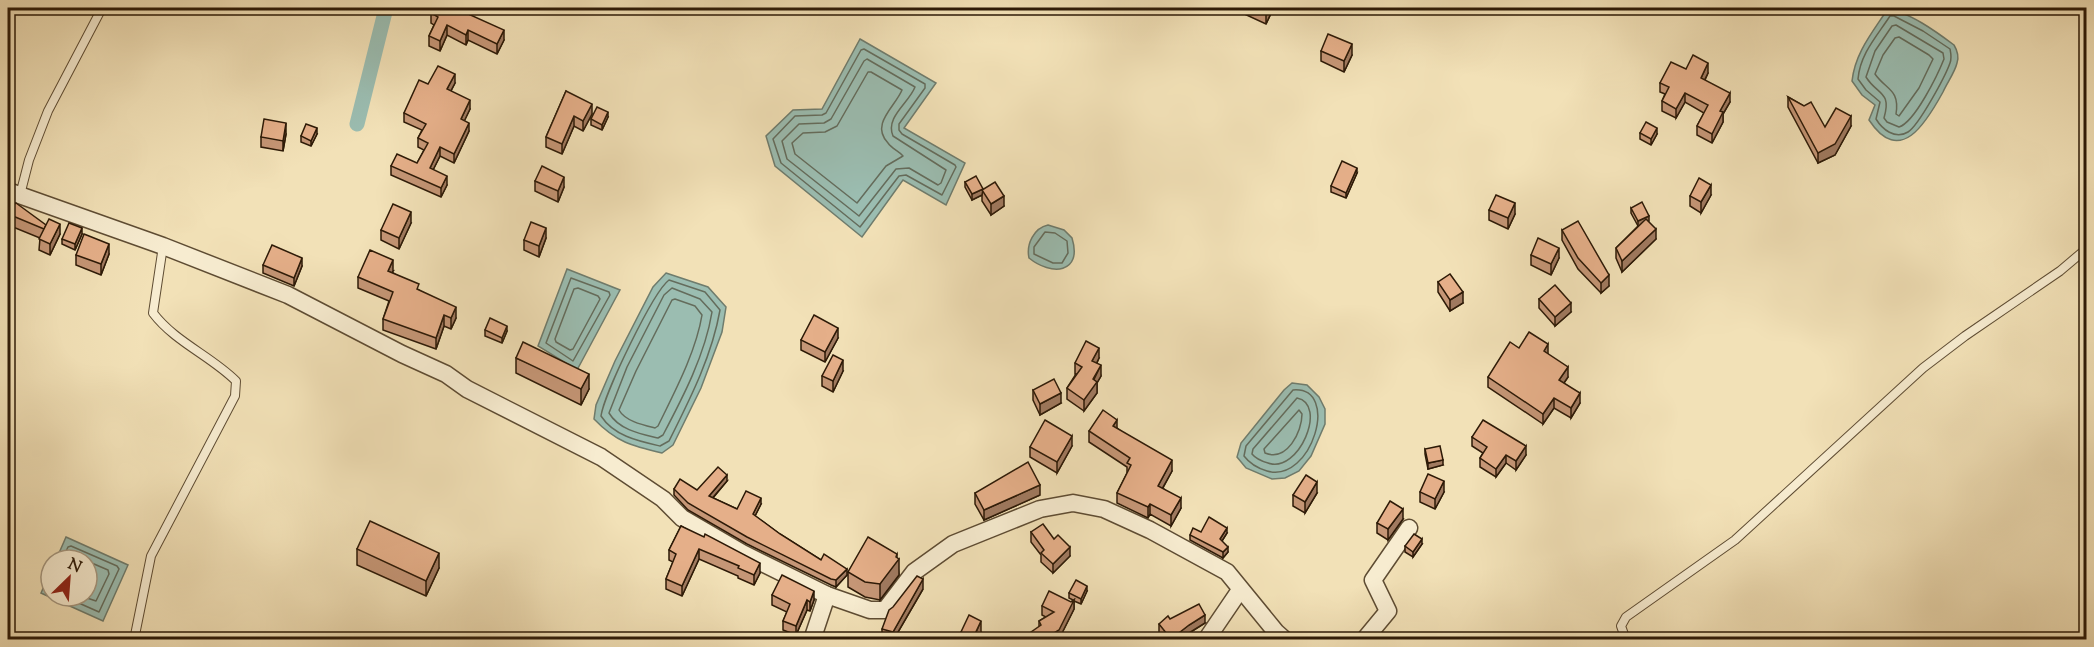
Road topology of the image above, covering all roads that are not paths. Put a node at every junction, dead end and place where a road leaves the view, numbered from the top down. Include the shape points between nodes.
1 (102, 8) edge
2 (14, 193) edge
3 (163, 246) junction
4 (2086, 249) edge
5 (1409, 528) dead end
6 (1240, 590) junction
7 (827, 596) junction
8 (134, 639) edge
9 (812, 639) edge
10 (1206, 639) edge
11 (1285, 639) edge
12 (1364, 639) edge
13 (1626, 639) edge

1 - 2 lane via 48,111
2 - 3 street
3 - 7 street via 288,295 446,374 467,389 601,458 704,531
3 - 8 lane via 153,313 167,330 236,381 235,396 151,556
4 - 13 lane via 1923,368 1735,540 1626,616 1621,626
5 - 12 street via 1372,580 1388,611
6 - 7 street via 1227,573 1150,530 1104,509 1073,503 1040,509 953,544 914,572 885,610 870,610
6 - 10 street
6 - 11 street
7 - 9 street

